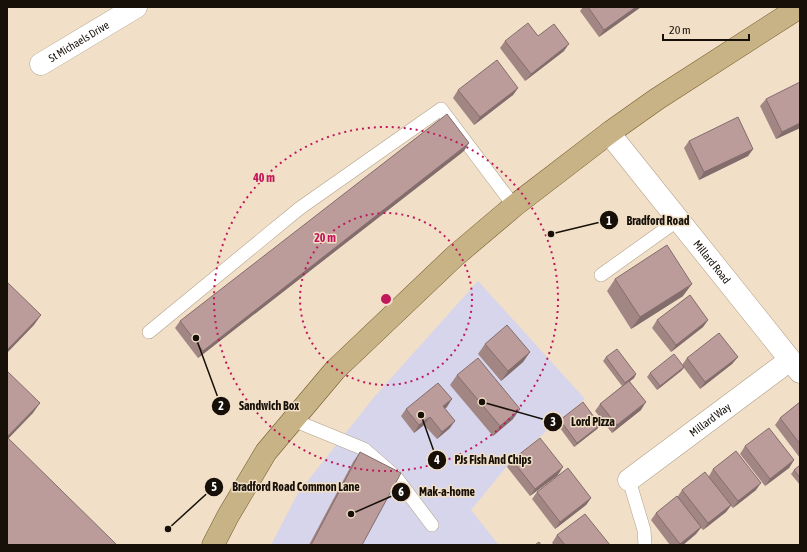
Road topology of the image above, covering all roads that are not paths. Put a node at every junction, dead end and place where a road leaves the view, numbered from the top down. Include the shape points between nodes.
1 (136, 7) edge
2 (800, 7) edge
3 (41, 64) dead end
4 (609, 134) junction
5 (514, 206) junction
6 (678, 220) junction
7 (601, 275) dead end
8 (149, 332) dead end
9 (795, 366) edge
10 (293, 420) junction
11 (629, 480) joint
12 (432, 525) dead end
13 (213, 545) edge
14 (645, 545) edge

1 - 3 street, St Michaels Drive
2 - 4 main road via 670,91
4 - 5 main road
4 - 6 street, Millard Road
5 - 8 lane via 441,109 300,208
5 - 10 main road via 455,256 336,370
6 - 7 lane
6 - 9 street, Millard Road
9 - 11 street, Millard Way
10 - 12 lane via 364,449 395,476
10 - 13 main road via 266,452
11 - 14 lane via 644,530

